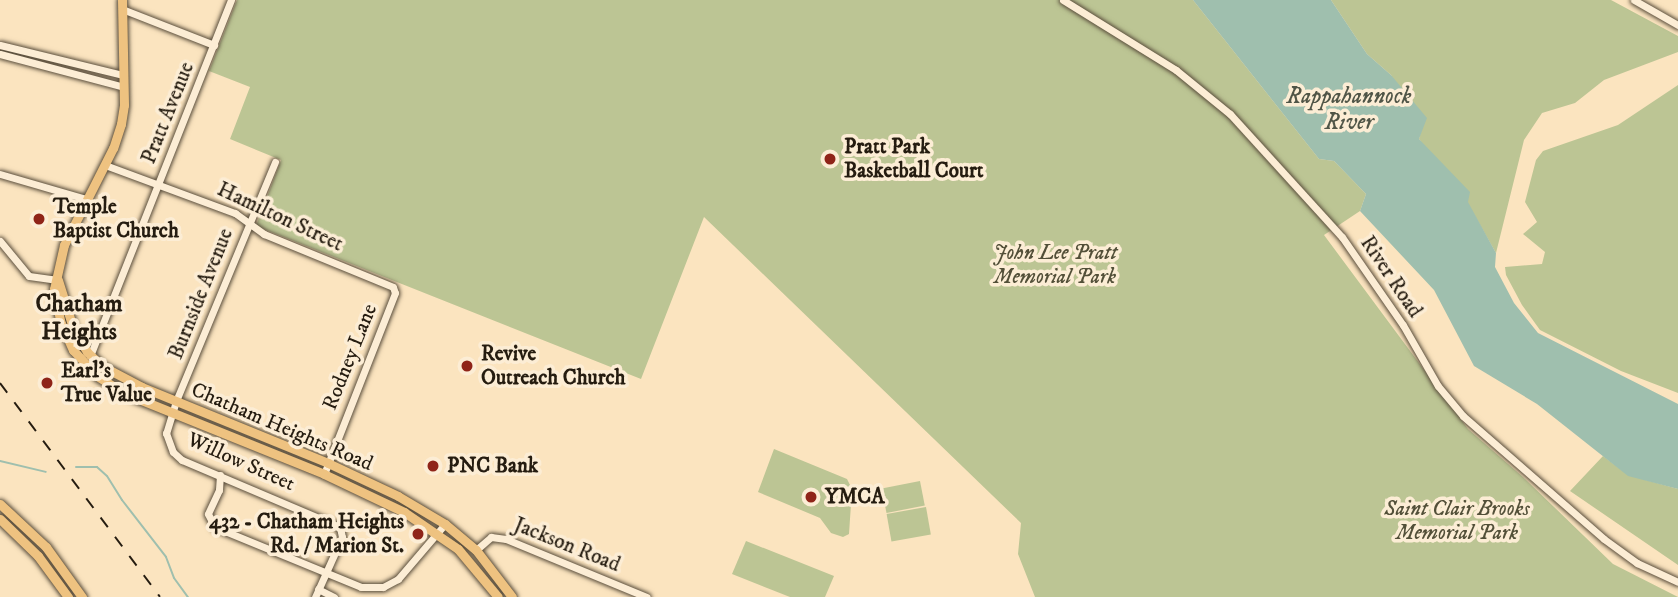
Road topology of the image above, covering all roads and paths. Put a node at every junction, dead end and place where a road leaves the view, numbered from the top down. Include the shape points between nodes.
1 (231, 0) edge
2 (1063, 0) edge
3 (1634, 0) edge
4 (122, 5) edge
5 (1678, 25) edge
6 (0, 45) edge
7 (214, 45) junction
8 (0, 54) edge
9 (123, 75) junction
10 (124, 87) junction
11 (275, 162) dead end
12 (105, 165) junction
13 (0, 174) edge
14 (158, 185) junction
15 (86, 199) junction
16 (249, 223) junction
17 (0, 240) edge
18 (58, 280) junction
19 (395, 293) joint
20 (90, 356) junction
21 (176, 401) junction
22 (172, 412) junction
23 (328, 463) junction
24 (324, 474) junction
25 (220, 475) junction
26 (0, 504) edge
27 (0, 519) edge
28 (445, 524) junction
29 (437, 534) junction
30 (476, 550) junction
31 (326, 573) junction
32 (1678, 582) edge
33 (318, 589) junction
34 (68, 597) edge
35 (82, 597) edge
36 (315, 597) edge
37 (334, 597) edge
38 (498, 597) edge
39 (512, 597) edge
40 (647, 597) edge

1 - 7 street, Pratt Avenue
2 - 32 street, River Road via 1176,70 1230,114 1342,236 1438,386 1464,416 1604,539 1637,563
3 - 5 street
4 - 7 street
4 - 9 main road, Chatham Heights Road
6 - 9 street
7 - 14 street, Pratt Avenue
8 - 10 street
9 - 10 main road, Chatham Heights Road
10 - 12 main road, Chatham Heights Road via 121,124
11 - 16 street, Burnside Avenue
12 - 14 street, Hamilton Street
12 - 15 main road, Chatham Heights Road
13 - 15 street
14 - 16 street, Hamilton Street via 235,213
14 - 20 street, Pratt Avenue
15 - 18 main road, Chatham Heights Road via 64,245
16 - 19 street, Hamilton Street via 264,234 391,284
16 - 21 street, Burnside Avenue
17 - 18 street via 26,275
18 - 20 main road, Chatham Heights Road via 68,318
18 - 22 main road, Chatham Heights Road via 54,289 60,321 86,367 105,383
19 - 23 street, Rodney Lane
20 - 21 main road, Chatham Heights Road via 114,374
21 - 22 street, Willow Street
21 - 23 main road, Chatham Heights Road
22 - 24 main road, Chatham Heights Road
22 - 25 street, Willow Street via 166,433 173,452
23 - 24 street, Rodney Lane
23 - 28 main road, Chatham Heights Road
24 - 29 main road, Chatham Heights Road via 386,502
25 - 31 street via 208,514 215,527
25 - 31 street, Willow Street via 337,524 342,537
26 - 35 main road via 46,547
27 - 34 main road via 38,556
28 - 29 street
28 - 30 main road, Chatham Heights Road
29 - 31 street via 398,579 383,587 361,587
29 - 38 main road, Chatham Heights Road via 475,567
30 - 39 main road, Chatham Heights Road
30 - 40 street, Jackson Road via 491,537 506,539
31 - 33 street
33 - 36 street
33 - 37 street

